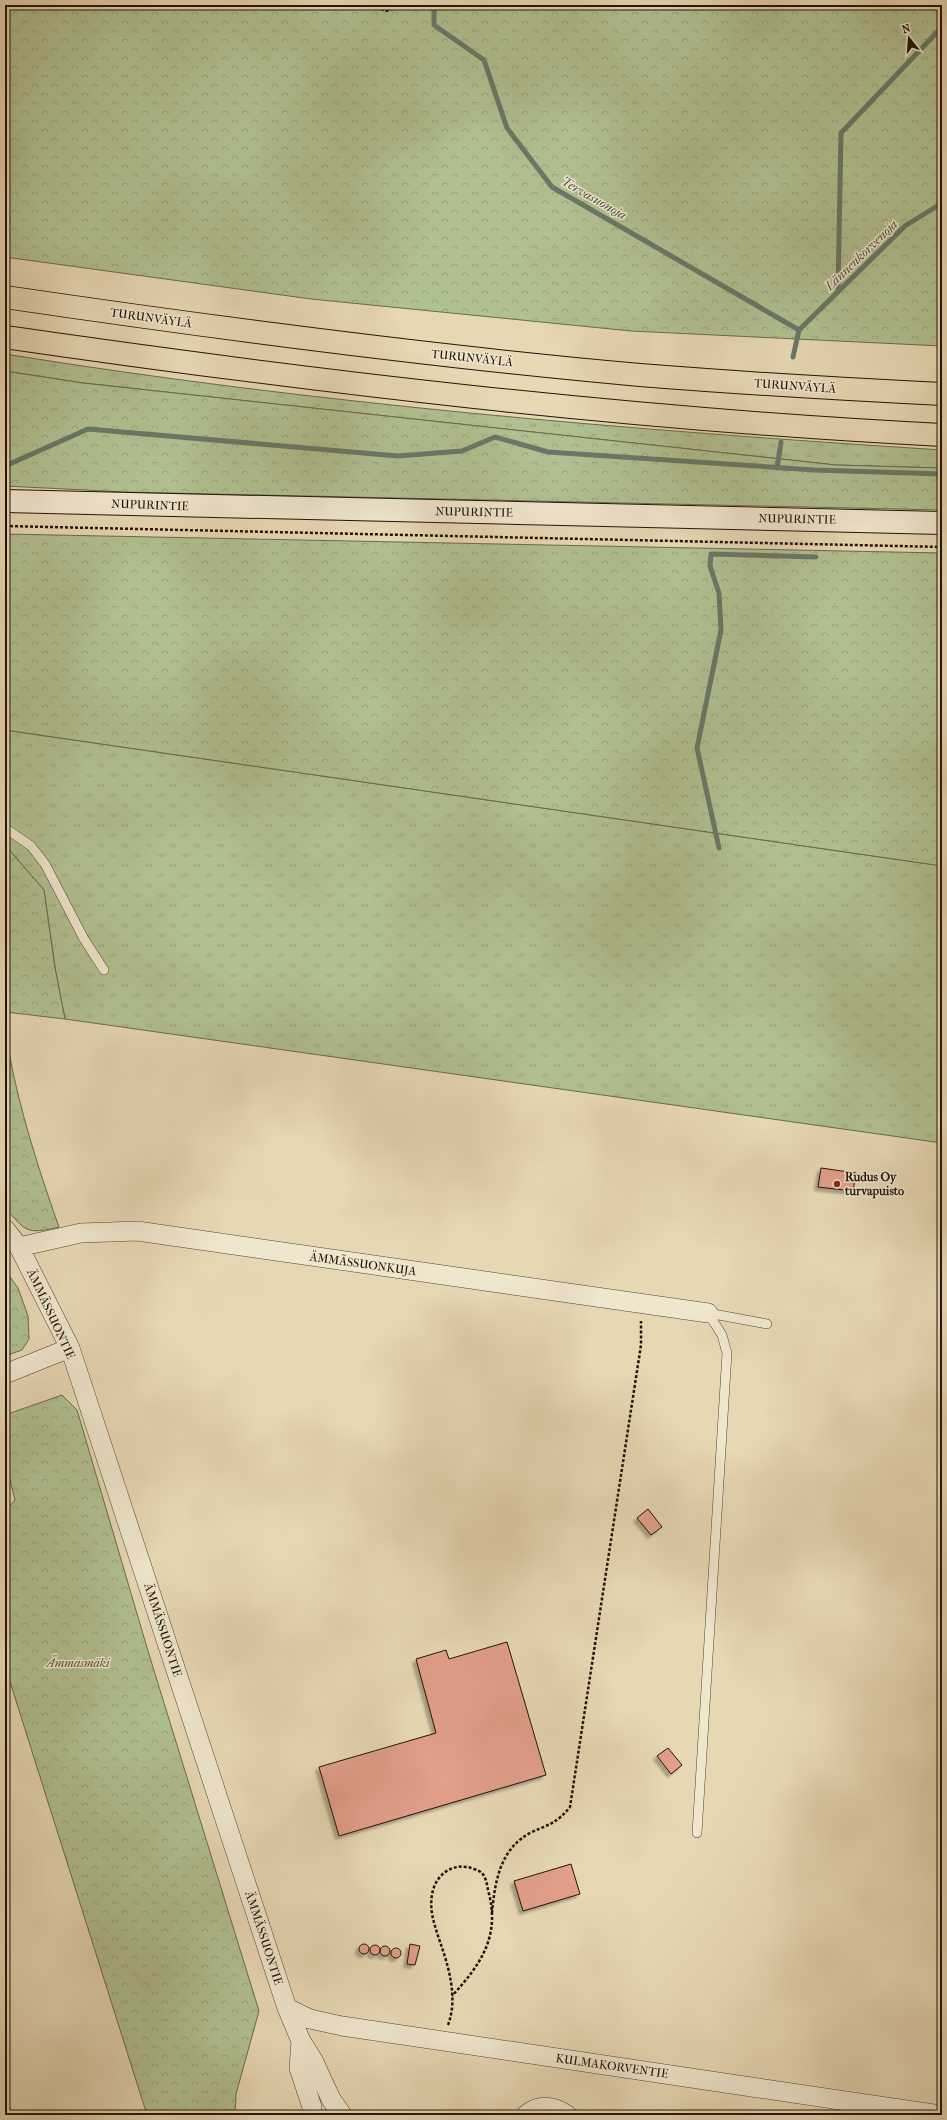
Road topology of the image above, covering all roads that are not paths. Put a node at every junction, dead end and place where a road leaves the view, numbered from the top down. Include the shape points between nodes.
1 (5, 297) edge
2 (5, 337) edge
3 (942, 394) edge
4 (942, 435) edge
5 (5, 501) edge
6 (942, 523) edge
7 (5, 828) edge
8 (104, 970) dead end
9 (5, 1229) edge
10 (19, 1247) junction
11 (708, 1313) junction
12 (767, 1324) dead end
13 (70, 1348) junction
14 (5, 1374) edge
15 (697, 1833) dead end
16 (287, 2008) junction
17 (301, 2041) junction
18 (312, 2115) edge
19 (342, 2115) edge
20 (526, 2115) edge
21 (567, 2115) edge
22 (940, 2115) edge

1 - 3 highway, TURUNVÄYLÄ via 160,320 462,357 640,375
2 - 4 highway via 157,359 462,396 634,413
5 - 6 main road, NUPURINTIE
7 - 8 lane via 31,846 45,864 84,939
9 - 10 street, ÄMMÄSSUONTIE
10 - 11 street, ÄMMÄSSUONKUJA via 81,1233 137,1231
10 - 13 street, ÄMMÄSSUONTIE
11 - 12 lane
11 - 15 lane via 722,1335 727,1353
13 - 14 street
13 - 16 street, ÄMMÄSSUONTIE
16 - 17 street, ÄMMÄSSUONTIE
16 - 22 street, KULMAKORVENTIE via 310,2019 342,2026
17 - 18 street, ÄMMÄSSUONTIE via 299,2068 312,2107
17 - 19 street, ÄMMÄSSUONTIE
20 - 21 street via 541,2107 550,2106

